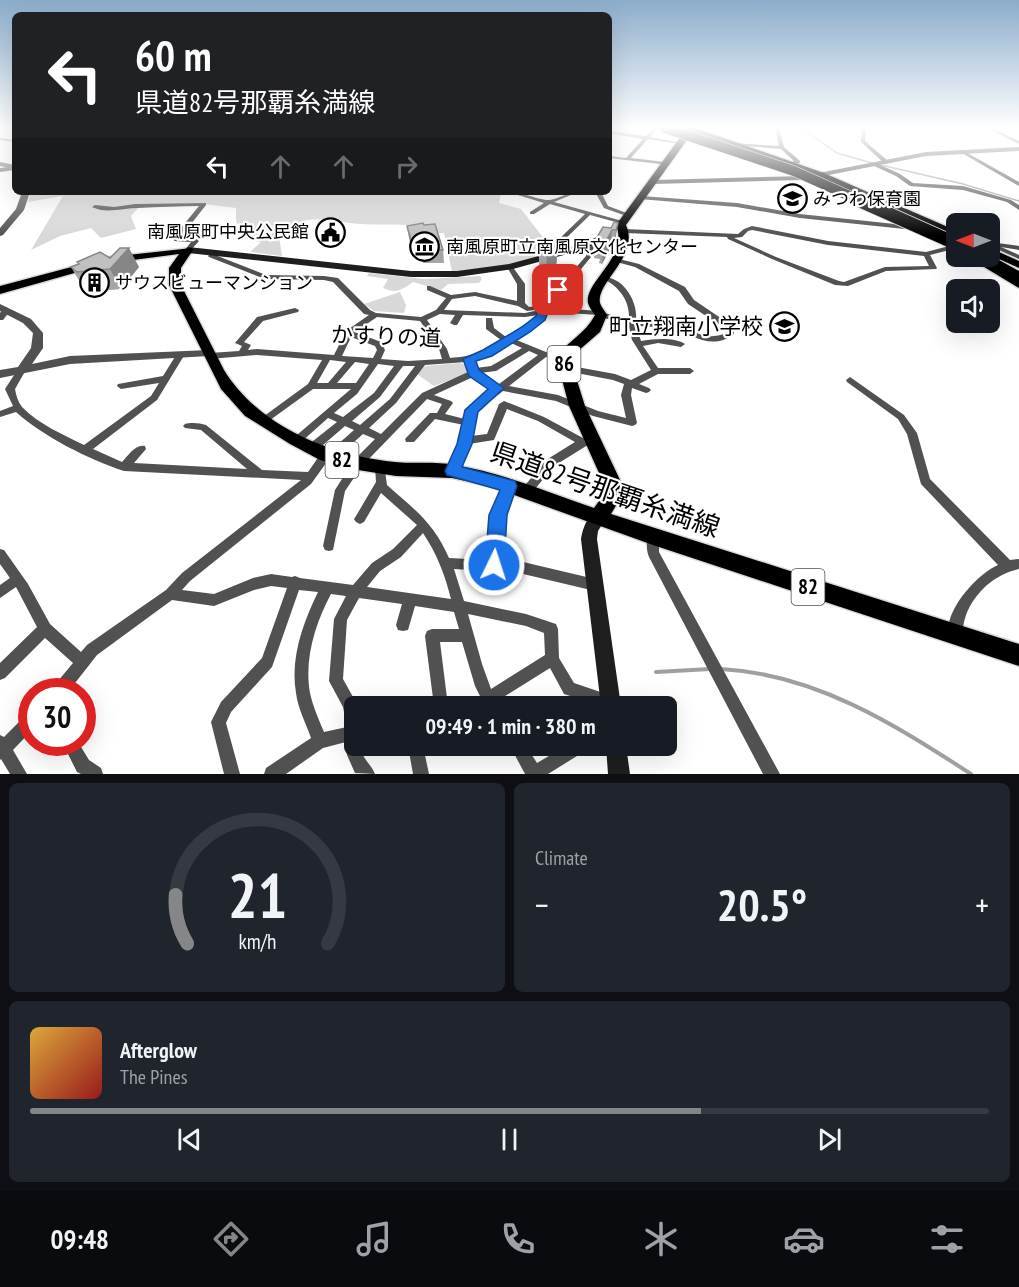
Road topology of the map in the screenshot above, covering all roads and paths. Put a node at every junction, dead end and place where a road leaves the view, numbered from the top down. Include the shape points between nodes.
1 (666, 164) edge
2 (767, 164) edge
3 (771, 164) edge
4 (779, 164) edge
5 (791, 164) edge
6 (874, 164) joint
7 (985, 164) edge
8 (821, 175) junction
9 (803, 178) junction
10 (654, 182) junction
11 (1019, 184) edge
12 (25, 195) edge
13 (523, 195) edge
14 (566, 195) edge
15 (600, 195) edge
16 (641, 198) junction
17 (549, 201) junction
18 (95, 207) dead end
19 (1019, 208) edge
20 (532, 213) dead end
21 (589, 213) junction
22 (624, 223) junction
23 (916, 228) junction
24 (0, 233) edge
25 (730, 238) junction
26 (946, 238) edge
27 (946, 238) edge
28 (946, 239) edge
29 (946, 239) edge
30 (592, 243) junction
31 (1000, 245) edge
32 (946, 247) edge
33 (1000, 248) edge
34 (1019, 248) edge
35 (188, 250) junction
36 (215, 252) junction
37 (563, 252) junction
38 (926, 254) junction
39 (1000, 256) edge
40 (1019, 257) edge
41 (615, 260) junction
42 (1000, 261) edge
43 (1019, 265) edge
44 (1000, 266) edge
45 (510, 267) junction
46 (990, 267) edge
47 (1019, 271) edge
48 (1019, 277) edge
49 (604, 278) junction
50 (1019, 284) edge
51 (0, 285) edge
52 (430, 288) dead end
53 (0, 290) edge
54 (450, 297) junction
55 (521, 304) junction
56 (544, 309) junction
57 (295, 310) dead end
58 (2, 312) edge
59 (439, 312) junction
60 (461, 312) junction
61 (600, 314) junction
62 (375, 315) junction
63 (422, 319) junction
64 (489, 320) dead end
65 (630, 322) junction
66 (454, 323) dead end
67 (349, 333) junction
68 (509, 341) junction
69 (639, 344) junction
70 (681, 344) dead end
71 (528, 348) junction
72 (243, 352) junction
73 (181, 354) junction
74 (210, 354) junction
75 (544, 354) junction
76 (332, 357) junction
77 (353, 359) junction
78 (469, 359) junction
79 (377, 361) junction
80 (447, 361) junction
81 (401, 363) junction
82 (422, 363) junction
83 (565, 363) junction
84 (23, 368) junction
85 (656, 371) junction
86 (690, 371) dead end
87 (473, 372) junction
88 (0, 374) edge
89 (165, 379) junction
90 (850, 380) dead end
91 (631, 383) junction
92 (121, 386) dead end
93 (311, 386) junction
94 (330, 386) junction
95 (358, 386) junction
96 (498, 387) junction
97 (646, 390) dead end
98 (425, 395) junction
99 (483, 399) junction
100 (504, 404) junction
101 (577, 406) junction
102 (18, 408) junction
103 (0, 414) edge
104 (327, 414) junction
105 (439, 417) junction
106 (263, 421) junction
107 (343, 422) junction
108 (468, 423) junction
109 (188, 426) dead end
110 (362, 429) junction
111 (382, 438) junction
112 (410, 439) dead end
113 (296, 440) junction
114 (586, 440) junction
115 (464, 441) junction
116 (141, 449) dead end
117 (85, 450) junction
118 (323, 453) junction
119 (358, 463) junction
120 (123, 467) junction
121 (453, 471) junction
122 (259, 473) junction
123 (380, 475) junction
124 (311, 476) junction
125 (509, 486) junction
126 (526, 492) junction
127 (598, 518) junction
128 (360, 519) dead end
129 (424, 525) junction
130 (653, 537) junction
131 (329, 546) dead end
132 (0, 554) edge
133 (445, 563) junction
134 (1012, 564) edge
135 (494, 565) junction
136 (18, 579) junction
137 (295, 582) junction
138 (595, 585) junction
139 (328, 587) junction
140 (356, 591) junction
141 (0, 592) edge
142 (170, 594) junction
143 (410, 599) junction
144 (457, 606) junction
145 (403, 625) dead end
146 (45, 629) junction
147 (955, 634) junction
148 (467, 635) junction
149 (1019, 655) edge
150 (552, 659) junction
151 (81, 661) junction
152 (0, 673) edge
153 (68, 678) edge
154 (346, 696) edge
155 (440, 696) edge
156 (488, 696) edge
157 (500, 696) edge
158 (588, 696) edge
159 (609, 696) edge
160 (18, 732) edge
161 (344, 735) edge
162 (320, 741) junction
163 (1, 748) edge
164 (76, 756) edge
165 (355, 756) edge
166 (418, 756) edge
167 (524, 756) edge
168 (564, 756) edge
169 (617, 756) edge
170 (84, 771) edge
171 (19, 774) edge
172 (232, 774) edge
173 (272, 774) edge
174 (367, 774) edge
175 (421, 774) edge
176 (534, 774) edge
177 (620, 774) edge
178 (772, 774) edge

1 - 10 main road
2 - 9 main road
3 - 28 highway, bridge
4 - 26 highway, bridge
5 - 8 main road
6 - 8 street
6 - 19 street via 912,184 963,188 1009,201
7 - 11 street
8 - 9 street
8 - 27 main road
9 - 10 street
9 - 23 main road
10 - 16 main road
12 - 24 street via 20,210
13 - 17 street
14 - 17 street
15 - 22 street via 606,207
16 - 22 main road
16 - 23 street via 737,205
17 - 20 street
17 - 21 street
18 - 35 street via 204,204 175,238 196,241
21 - 22 street
21 - 37 street via 559,242
22 - 25 street
22 - 30 main road
22 - 41 main road via 623,246
23 - 29 main road
25 - 38 street via 753,228 828,243
25 - 38 street via 845,284 885,269 934,268
30 - 37 main road
30 - 56 street via 589,256
31 - 34 street
32 - 38 street
33 - 40 street
35 - 36 main road
35 - 51 main road via 112,256
35 - 53 main road via 109,260
35 - 74 main road, 県道82号那覇糸満線 / 82 via 175,268 175,285
36 - 45 main road via 411,274 457,274
36 - 62 street via 211,256 265,277 335,280 367,312
37 - 45 main road
39 - 43 main road
41 - 49 main road
41 - 65 street via 637,265 682,290 691,302 731,329 730,334 709,339 672,326
42 - 47 highway
44 - 48 highway
45 - 55 street via 520,284
46 - 50 main road
49 - 61 main road via 593,299
49 - 65 street via 629,299 633,309
52 - 54 street
54 - 55 street via 475,294
54 - 59 street
55 - 56 street via 527,309
56 - 60 street via 525,315
56 - 61 street
56 - 68 street via 541,318
57 - 72 street via 260,319 239,343 247,345
58 - 84 street via 27,321 38,333 38,348
59 - 60 street
59 - 63 street
60 - 66 street
61 - 65 street
61 - 83 main road, 86 via 595,328 574,345
62 - 63 street
62 - 67 street
63 - 80 street
64 - 68 street via 490,329
65 - 69 street
67 - 76 street
67 - 79 street via 378,344 381,350
68 - 71 street
68 - 78 street
69 - 70 street
69 - 85 street
71 - 75 street
71 - 87 street via 493,369
72 - 74 street, かすりの道
72 - 76 street, かすりの道
73 - 74 street
73 - 84 street via 84,358
73 - 89 street
74 - 106 main road, 県道82号那覇糸満線 / 82 via 237,399
75 - 83 street
75 - 96 street
76 - 77 street, かすりの道
76 - 93 street
77 - 79 street, かすりの道
77 - 94 street
78 - 80 street, かすりの道
78 - 87 street, かすりの道
79 - 81 street, かすりの道
79 - 95 street
80 - 82 street, かすりの道
81 - 82 street, かすりの道
81 - 107 street via 376,395
82 - 110 street via 393,401
83 - 91 street
83 - 101 main road, 86
84 - 88 street
84 - 102 street via 10,389
85 - 86 street
85 - 91 street
87 - 96 street
87 - 98 street, かすりの道
89 - 92 street
89 - 117 street via 141,410
90 - 134 street via 901,417 912,433 925,481
91 - 97 street
91 - 101 street via 626,395 632,423
93 - 94 street
93 - 106 street
94 - 95 street
95 - 104 street
96 - 99 street
96 - 101 street via 558,398
98 - 105 street via 448,403
98 - 111 street, かすりの道
99 - 100 street
99 - 108 street via 472,410
100 - 114 street
100 - 115 street via 491,437
101 - 114 main road, 86
102 - 103 street
102 - 117 street
104 - 107 street
104 - 113 street
105 - 108 street
105 - 112 street via 433,415
106 - 113 main road, 県道82号那覇糸満線 / 82
107 - 110 street
107 - 118 street
108 - 115 street
109 - 122 street via 203,427
110 - 111 street
110 - 118 street
111 - 119 street, かすりの道
113 - 118 main road, 県道82号那覇糸満線 / 82
114 - 126 street via 550,463
114 - 127 main road, 86 via 607,468 612,489 611,499
115 - 121 street
116 - 120 street
117 - 120 street
118 - 119 main road, 県道82号那覇糸満線 / 82
118 - 124 street
119 - 123 main road, 県道82号那覇糸満線 / 82
119 - 131 street, かすりの道 via 340,490
120 - 122 street
121 - 123 main road, 県道82号那覇糸満線 / 82
121 - 125 main road, 県道82号那覇糸満線 / 82
122 - 124 street
123 - 128 street
123 - 129 street via 382,487
124 - 142 street
125 - 126 main road, 県道82号那覇糸満線 / 82
125 - 135 street via 498,515
126 - 127 main road, 県道82号那覇糸満線 / 82
127 - 130 main road, 県道82号那覇糸満線 / 82
127 - 138 main road via 589,539
129 - 133 street
129 - 140 street via 398,553 376,567
130 - 147 main road, 県道82号那覇糸満線 / 82
130 - 178 street via 653,553
132 - 136 street
133 - 135 street
133 - 144 street
134 - 147 street via 981,583 956,622
135 - 138 street via 566,576
136 - 141 street
136 - 146 street
137 - 139 street
137 - 142 street via 271,580 214,600
137 - 172 street via 267,662 226,707 218,722
138 - 159 main road
139 - 140 street
139 - 162 street via 309,628 302,666 303,693
140 - 143 street
140 - 154 street via 341,619 336,681
142 - 151 street
143 - 144 street
143 - 145 street
144 - 148 street
144 - 150 street via 551,629
146 - 151 street
146 - 152 street
147 - 149 main road, 県道82号那覇糸満線 / 82
148 - 155 street via 432,636
148 - 156 street
150 - 157 street
150 - 158 street via 569,689
151 - 153 street
160 - 163 street
161 - 162 street
162 - 173 street
163 - 171 street
164 - 170 street
165 - 174 street via 356,764
166 - 175 street
167 - 176 street
168 - 176 street
169 - 177 main road

